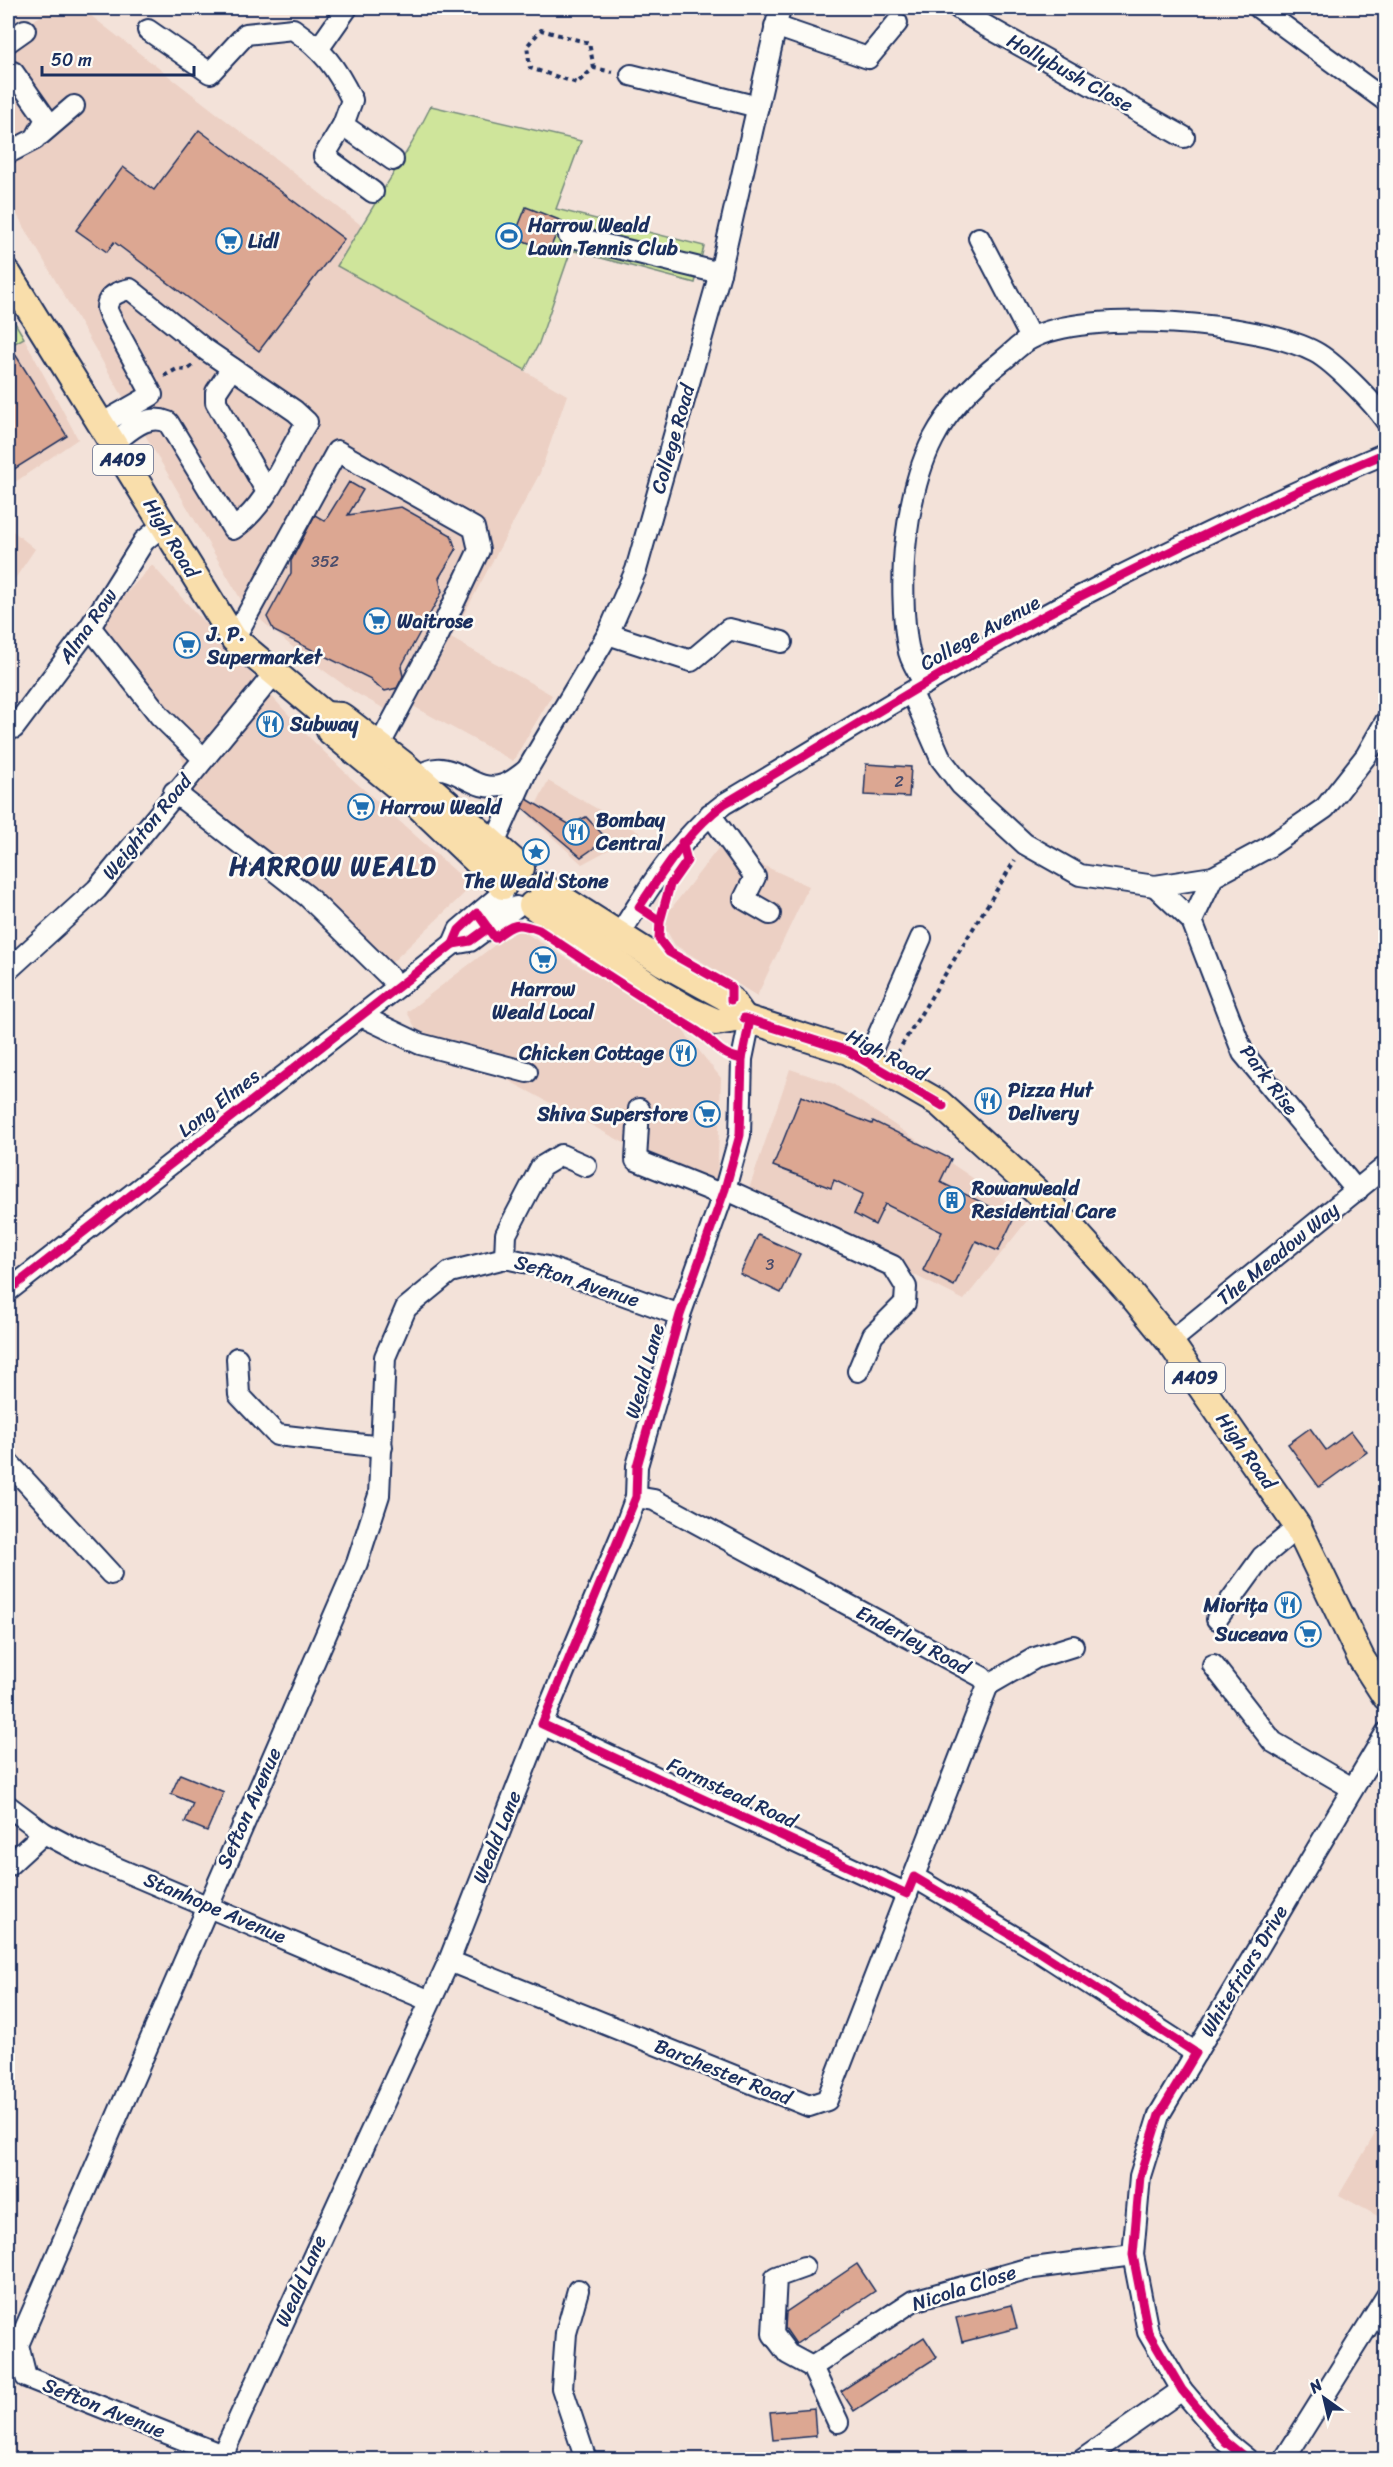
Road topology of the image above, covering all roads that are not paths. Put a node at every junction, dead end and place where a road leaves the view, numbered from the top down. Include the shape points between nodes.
1 (346, 8) edge
2 (958, 8) edge
3 (1259, 8) edge
4 (777, 17) edge
5 (897, 23) dead end
6 (25, 30) dead end
7 (148, 30) dead end
8 (8, 42) edge
9 (319, 48) junction
10 (8, 74) edge
11 (631, 75) road end
12 (8, 82) edge
13 (1386, 101) edge
14 (74, 106) dead end
15 (758, 107) junction
16 (343, 125) junction
17 (1184, 137) dead end
18 (35, 139) junction
19 (8, 152) edge
20 (393, 160) dead end
21 (373, 192) dead end
22 (569, 236) dead end
23 (979, 238) dead end
24 (720, 273) junction
25 (8, 274) edge
26 (1031, 338) junction
27 (232, 368) junction
28 (152, 395) junction
29 (1386, 421) edge
30 (168, 422) junction
31 (107, 433) junction
32 (1386, 453) edge
33 (267, 492) junction
34 (163, 525) junction
35 (90, 627) junction
36 (608, 634) junction
37 (234, 639) junction
38 (782, 642) dead end
39 (274, 674) junction
40 (918, 688) junction
41 (325, 715) junction
42 (1386, 721) edge
43 (11, 726) edge
44 (379, 746) junction
45 (203, 758) junction
46 (527, 770) junction
47 (410, 784) junction
48 (174, 792) junction
49 (710, 814) junction
50 (494, 844) junction
51 (1213, 877) junction
52 (1155, 886) junction
53 (519, 895) junction
54 (770, 914) dead end
55 (1192, 921) junction
56 (921, 938) dead end
57 (614, 944) junction
58 (8, 970) edge
59 (399, 986) junction
60 (361, 1016) junction
61 (747, 1019) junction
62 (876, 1066) junction
63 (527, 1072) dead end
64 (639, 1108) dead end
65 (586, 1166) dead end
66 (1386, 1166) edge
67 (1357, 1191) junction
68 (724, 1192) junction
69 (506, 1258) junction
70 (8, 1291) edge
71 (680, 1315) junction
72 (1170, 1342) junction
73 (237, 1358) dead end
74 (858, 1371) dead end
75 (382, 1447) junction
76 (8, 1462) edge
77 (636, 1497) junction
78 (1298, 1527) junction
79 (111, 1574) dead end
80 (1217, 1619) dead end
81 (1073, 1646) dead end
82 (1213, 1665) dead end
83 (988, 1685) junction
84 (1386, 1697) edge
85 (542, 1724) junction
86 (1386, 1734) edge
87 (1352, 1788) junction
88 (8, 1806) edge
89 (44, 1833) junction
90 (8, 1866) edge
91 (911, 1886) junction
92 (207, 1904) junction
93 (449, 1961) junction
94 (428, 2000) junction
95 (1196, 2053) junction
96 (1133, 2255) junction
97 (804, 2267) dead end
98 (578, 2290) dead end
99 (1386, 2298) edge
100 (812, 2367) junction
101 (1182, 2391) junction
102 (838, 2422) dead end
103 (221, 2457) edge
104 (586, 2460) edge
105 (1082, 2460) edge
106 (1248, 2460) edge
107 (1284, 2460) edge

1 - 9 street
2 - 17 street, Hollybush Close
3 - 13 street
4 - 5 street via 868,58
4 - 15 street, College Road
6 - 8 street
7 - 9 street via 210,74 246,34 293,29
9 - 16 street via 340,74 352,100
10 - 18 street via 13,72 46,119
11 - 15 street
12 - 19 street via 14,84 34,118 29,130
14 - 18 street
15 - 24 street, College Road
16 - 20 street
16 - 21 street via 324,156
18 - 19 street
22 - 24 street
23 - 26 street
24 - 36 street, College Road via 636,570
25 - 31 main road, High Road / A409
26 - 29 street via 1070,325 1166,321 1246,330 1315,352 1373,402
26 - 40 street via 973,384 934,432 911,497 902,569 909,652
27 - 28 street via 142,297 130,289 119,291 110,298 108,317
27 - 33 street via 216,392 216,402
27 - 33 street via 307,422
28 - 30 street
28 - 31 street
30 - 31 street via 157,418
30 - 33 street via 233,529 247,520
31 - 34 main road, High Road / A409
32 - 40 street, College Avenue via 1281,498 1080,597
34 - 35 street, Alma Row via 144,541
34 - 37 main road, High Road / A409
35 - 43 street, Alma Row
35 - 45 street via 160,716
36 - 38 street via 691,661 729,628
36 - 46 street, College Road
37 - 39 main road, High Road / A409
37 - 44 street via 337,451 474,528 479,550
39 - 41 main road, High Road / A409
39 - 45 street, Weighton Road
40 - 49 street, College Avenue
40 - 52 street via 941,759 961,785 1025,844 1080,875
41 - 44 main road, High Road / A409 via 341,716
41 - 47 main road, High Road / A409 via 330,731
42 - 51 street via 1366,756 1325,808 1267,848
44 - 47 main road, High Road / A409
45 - 48 street, Weighton Road
46 - 47 street via 503,785 486,786 444,767 430,770
46 - 50 street, College Road
47 - 50 main road, High Road / A409
47 - 53 main road, High Road / A409
48 - 58 street, Weighton Road via 96,889
48 - 59 street via 307,896
49 - 54 street via 755,877 744,899
49 - 57 street, College Avenue via 682,842
50 - 53 main road, High Road / A409 via 521,868 535,873
51 - 52 street
51 - 55 street
52 - 55 street, Park Rise
53 - 57 main road, High Road / A409
53 - 59 street, Long Elmes via 470,941 453,944
55 - 67 street, Park Rise via 1243,1053
56 - 62 street
57 - 61 main road, High Road / A409 via 660,993 716,1022
59 - 60 street, Long Elmes
60 - 63 street via 420,1044
60 - 70 street, Long Elmes
61 - 62 main road, High Road / A409 via 848,1051
61 - 68 street, Weald Lane via 740,1135
62 - 72 main road, High Road / A409 via 943,1106 1051,1205
64 - 68 street via 636,1160
65 - 69 street via 561,1155 541,1167 506,1234
66 - 67 street, The Meadow Way
67 - 72 street, The Meadow Way
68 - 71 street, Weald Lane
68 - 74 street via 893,1266 906,1287 905,1303 873,1335
69 - 71 street, Sefton Avenue via 547,1267
69 - 75 street, Sefton Avenue via 450,1272 406,1308 385,1357
71 - 77 street, Weald Lane via 637,1466
72 - 78 main road, High Road / A409
73 - 75 street via 239,1395 277,1435
75 - 92 street, Sefton Avenue via 379,1495 357,1563
76 - 79 street
77 - 83 street, Enderley Road via 654,1500 982,1677
77 - 85 street, Weald Lane
78 - 80 street via 1262,1557
78 - 84 main road, High Road / A409 via 1361,1658
81 - 83 street via 1035,1658
82 - 87 street via 1273,1742
83 - 91 street, Enderley Road
85 - 91 street, Farmstead Road
85 - 93 street, Weald Lane
86 - 87 street, Whitefriars Drive
87 - 95 street, Whitefriars Drive
88 - 89 street, Stanhope Avenue
89 - 90 street
89 - 92 street, Stanhope Avenue via 86,1855
91 - 93 street, Barchester Road via 826,2100 809,2106
91 - 95 street, Farmstead Road via 1040,1952
92 - 94 street, Stanhope Avenue
92 - 103 street, Sefton Avenue via 18,2345 26,2377
93 - 94 street, Weald Lane
94 - 103 street, Weald Lane
95 - 96 street, Whitefriars Drive via 1159,2115 1149,2146 1140,2176
96 - 100 street, Nicola Close via 1026,2269 913,2301
96 - 101 street, Whitefriars Drive via 1148,2332
97 - 100 street via 776,2277 773,2334 788,2354
98 - 104 street via 566,2333 562,2388
99 - 107 street
100 - 102 street
101 - 105 street
101 - 106 street, Whitefriars Drive via 1226,2442

